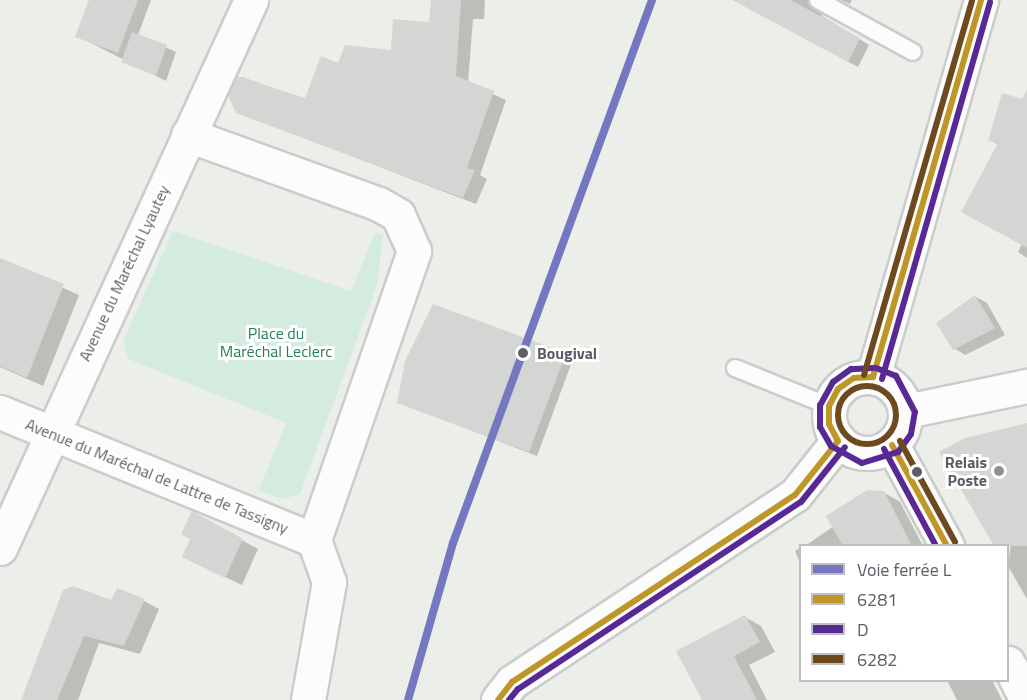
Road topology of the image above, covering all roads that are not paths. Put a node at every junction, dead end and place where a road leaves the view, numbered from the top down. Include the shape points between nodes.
1 (252, 0) edge
2 (818, 0) edge
3 (981, 0) edge
4 (913, 52) dead end
5 (188, 135) junction
6 (735, 368) dead end
7 (873, 377) junction
8 (1027, 386) edge
9 (829, 406) junction
10 (906, 411) junction
11 (0, 412) edge
12 (50, 432) junction
13 (838, 441) junction
14 (892, 445) junction
15 (314, 540) junction
16 (946, 544) edge
17 (0, 548) edge
18 (1009, 665) edge
19 (308, 700) edge
20 (498, 700) edge
21 (1027, 700) edge

1 - 5 street, Avenue du Maréchal Lyautey
2 - 4 lane
3 - 7 street
5 - 12 street, Avenue du Maréchal Lyautey
5 - 15 street via 379,204 398,215 414,250
6 - 9 lane
7 - 9 street via 846,384
7 - 10 street via 889,382
8 - 10 street
9 - 13 street via 829,424
10 - 14 street via 903,430
11 - 12 street, Avenue du Maréchal de Lattre de Tassigny
12 - 15 street, Avenue du Maréchal de Lattre de Tassigny
12 - 17 street, Avenue du Maréchal Lyautey
13 - 14 street via 864,454
13 - 20 street via 795,495 512,682
14 - 16 street
15 - 19 street via 329,582
18 - 21 street

